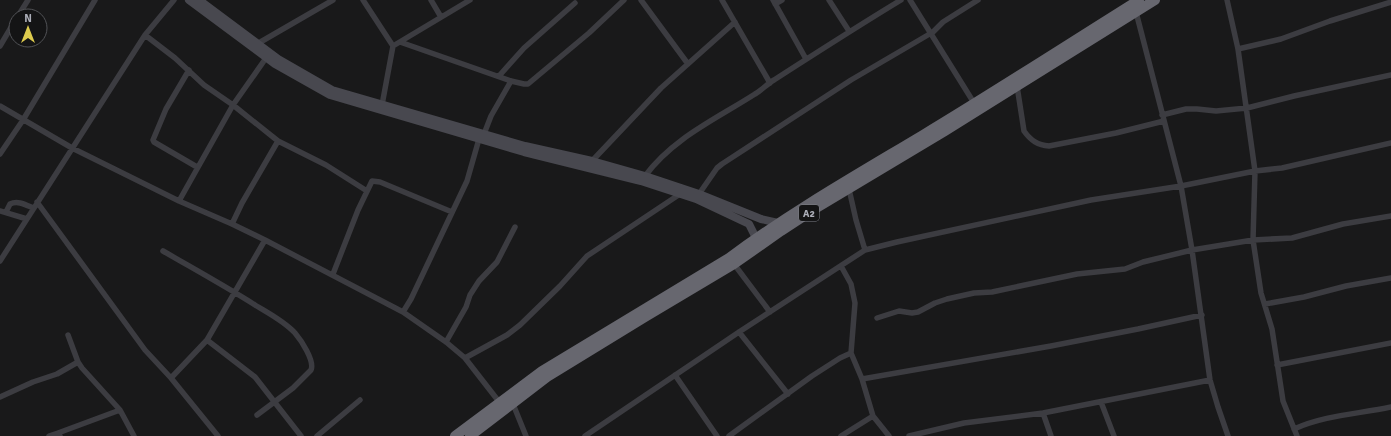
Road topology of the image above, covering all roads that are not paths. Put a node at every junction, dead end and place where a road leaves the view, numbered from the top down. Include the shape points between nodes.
1 (95, 0) edge
2 (174, 0) edge
3 (189, 0) edge
4 (199, 0) edge
5 (333, 0) edge
6 (363, 0) edge
7 (431, 0) edge
8 (470, 0) edge
9 (624, 0) edge
10 (641, 0) edge
11 (722, 0) edge
12 (782, 0) edge
13 (830, 0) edge
14 (901, 0) edge
15 (910, 0) edge
16 (978, 0) edge
17 (1139, 0) edge
18 (1155, 0) edge
19 (1227, 0) edge
20 (774, 2) edge
21 (1391, 2) edge
22 (575, 3) dead end
23 (1136, 12) junction
24 (441, 17) junction
25 (734, 22) junction
26 (849, 31) junction
27 (8, 32) edge
28 (931, 33) junction
29 (145, 35) junction
30 (400, 42) junction
31 (257, 44) junction
32 (0, 46) edge
33 (393, 46) junction
34 (1238, 49) junction
35 (266, 58) junction
36 (806, 59) junction
37 (688, 64) junction
38 (188, 70) junction
39 (1391, 75) edge
40 (499, 76) junction
41 (510, 81) junction
42 (770, 83) junction
43 (1017, 86) junction
44 (974, 103) junction
45 (233, 105) junction
46 (382, 105) junction
47 (0, 106) edge
48 (1247, 108) junction
49 (1163, 118) junction
50 (22, 120) junction
51 (482, 137) junction
52 (278, 141) junction
53 (1391, 143) edge
54 (72, 148) junction
55 (0, 154) edge
56 (592, 161) junction
57 (197, 168) junction
58 (1255, 171) junction
59 (645, 176) junction
60 (1180, 186) junction
61 (849, 189) junction
62 (367, 191) junction
63 (680, 194) junction
64 (699, 194) junction
65 (179, 201) junction
66 (37, 202) junction
67 (33, 208) junction
68 (3, 212) edge
69 (452, 212) junction
70 (1391, 216) edge
71 (26, 219) junction
72 (778, 223) junction
73 (232, 224) junction
74 (515, 227) dead end
75 (756, 238) junction
76 (265, 240) junction
77 (1253, 240) junction
78 (865, 250) junction
79 (1192, 250) junction
80 (163, 251) dead end
81 (0, 261) edge
82 (734, 264) junction
83 (841, 266) junction
84 (333, 274) junction
85 (1391, 278) edge
86 (682, 291) junction
87 (234, 292) junction
88 (1265, 304) junction
89 (403, 312) junction
90 (770, 312) junction
91 (1202, 315) junction
92 (877, 318) dead end
93 (739, 332) junction
94 (68, 335) dead end
95 (207, 340) junction
96 (446, 342) junction
97 (1391, 343) edge
98 (851, 353) junction
99 (466, 358) junction
100 (78, 362) junction
101 (1277, 365) junction
102 (675, 376) junction
103 (171, 378) junction
104 (862, 379) junction
105 (1210, 380) junction
106 (788, 394) junction
107 (0, 397) edge
108 (360, 400) dead end
109 (274, 401) junction
110 (1101, 402) junction
111 (506, 406) junction
112 (1391, 407) edge
113 (120, 410) junction
114 (1043, 412) junction
115 (257, 415) dead end
116 (873, 416) junction
117 (1294, 429) junction
118 (59, 434) edge
119 (49, 436) edge
120 (134, 436) edge
121 (218, 436) edge
122 (301, 436) edge
123 (316, 436) edge
124 (455, 436) edge
125 (470, 436) edge
126 (526, 436) edge
127 (585, 436) edge
128 (717, 436) edge
129 (729, 436) edge
130 (841, 436) edge
131 (889, 436) edge
132 (909, 436) edge
133 (1051, 436) edge
134 (1114, 436) edge
135 (1228, 436) edge
136 (1297, 436) edge

1 - 50 street
2 - 29 street
3 - 35 street
4 - 31 street
5 - 31 street
6 - 33 street
7 - 24 street
8 - 24 street
9 - 41 street via 528,84
10 - 37 street
11 - 25 street
12 - 20 street
13 - 26 street
14 - 26 street
15 - 28 street
16 - 28 street via 943,22
17 - 44 highway, A2
18 - 23 highway, A2
19 - 34 street
20 - 36 street
21 - 34 street via 1281,39
22 - 40 street via 524,48
23 - 43 highway, A2
23 - 49 street
24 - 30 street
25 - 37 street
25 - 42 street
26 - 36 street
27 - 32 street
28 - 44 street
28 - 64 street via 844,84 722,164
29 - 38 street
29 - 54 street
30 - 33 street
30 - 40 street
31 - 46 street via 332,90
33 - 46 street
34 - 48 street
35 - 45 street
35 - 51 street via 330,95
36 - 42 street
37 - 56 street via 661,88
38 - 45 street via 204,85
38 - 57 street via 166,109 153,140
39 - 48 street
40 - 41 street
41 - 51 street
42 - 59 street via 678,142
43 - 49 street via 1024,131 1033,141 1042,145 1049,146 1116,133
43 - 61 highway, A2
44 - 72 highway, A2
45 - 52 street
45 - 57 street
46 - 51 street
47 - 50 street
48 - 49 street via 1216,111 1186,109
48 - 58 street
49 - 60 street
50 - 54 street
50 - 55 street
51 - 56 street
51 - 63 street via 524,152 641,180
51 - 69 street via 467,181
52 - 62 street via 326,165
52 - 73 street
53 - 58 street via 1282,168
54 - 65 street
54 - 66 street
56 - 59 street
57 - 65 street
58 - 60 street
58 - 77 street
59 - 64 street
60 - 78 street via 1091,200
60 - 79 street
61 - 78 street
61 - 82 highway, A2
62 - 69 street via 372,181 376,181
62 - 84 street
63 - 75 street via 749,224
63 - 99 street via 587,256 520,325
64 - 72 street via 761,219
65 - 73 street
66 - 67 street
66 - 103 street via 145,350
67 - 68 street via 14,202
67 - 71 street
68 - 71 street
69 - 89 street
70 - 77 street via 1344,224 1292,238
71 - 81 street
72 - 75 highway, A2
73 - 76 street
74 - 96 street via 497,262 470,295
75 - 86 highway, A2
76 - 84 street
76 - 87 street
77 - 79 street
77 - 88 street
78 - 83 street
79 - 91 street
79 - 92 street via 1125,268 974,293 935,303 918,312 899,311
80 - 87 street
82 - 86 highway, A2
82 - 90 street
83 - 90 street
83 - 98 street via 851,284 855,303
84 - 89 street
85 - 88 street
86 - 111 highway, A2
87 - 95 street
87 - 109 street via 295,333 313,366 293,388
88 - 101 street via 1272,329
89 - 96 street
90 - 93 street
91 - 104 street via 1138,330
91 - 105 street
93 - 102 street
93 - 106 street
94 - 100 street
95 - 103 street
95 - 109 street via 255,377
96 - 99 street
97 - 101 street
98 - 104 street
98 - 106 street
99 - 111 street
100 - 107 street via 57,374
100 - 113 street
101 - 117 street via 1283,401
102 - 127 street
102 - 128 street
103 - 121 street
104 - 116 street
105 - 110 street
105 - 135 street
106 - 129 street
108 - 123 street
109 - 115 street
109 - 122 street
110 - 114 street
110 - 134 street
111 - 124 highway, A2
111 - 125 highway, A2
111 - 126 street
112 - 117 street via 1334,416
113 - 118 street
113 - 120 street
114 - 132 street via 964,423
114 - 133 street
116 - 130 street
116 - 131 street
117 - 136 street
118 - 119 street

